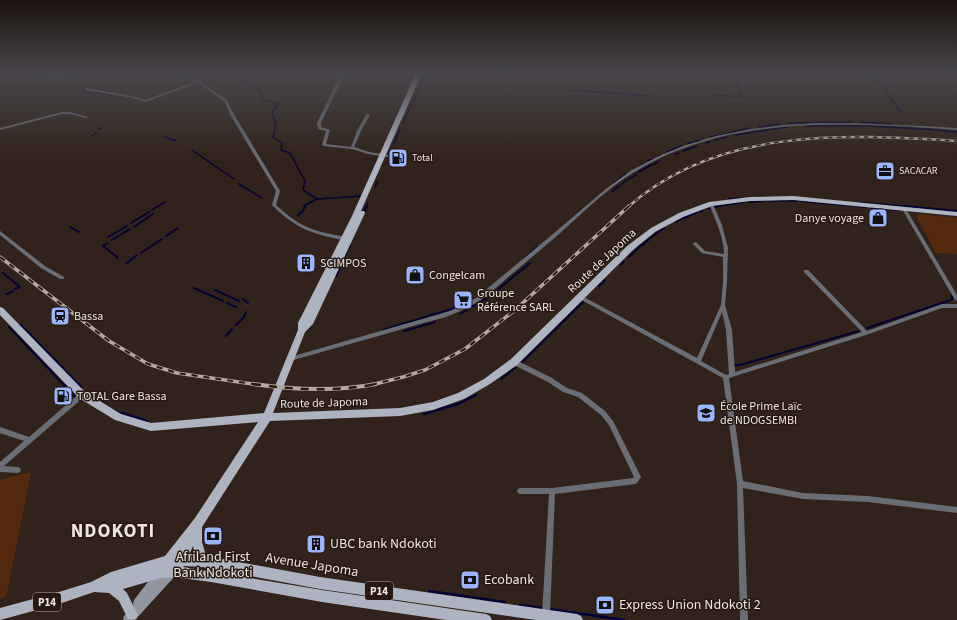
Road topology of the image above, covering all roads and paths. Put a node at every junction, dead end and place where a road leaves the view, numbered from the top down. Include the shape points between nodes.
1 (227, 102) edge
2 (329, 102) edge
3 (407, 102) edge
4 (409, 102) edge
5 (368, 115) dead end
6 (86, 117) dead end
7 (0, 129) edge
8 (957, 129) edge
9 (352, 148) junction
10 (384, 156) junction
11 (710, 204) junction
12 (904, 209) junction
13 (957, 214) edge
14 (0, 233) edge
15 (347, 239) junction
16 (695, 244) dead end
17 (726, 256) junction
18 (806, 271) dead end
19 (62, 278) dead end
20 (580, 297) junction
21 (957, 299) edge
22 (723, 305) junction
23 (957, 306) edge
24 (0, 310) edge
25 (866, 333) junction
26 (290, 359) junction
27 (514, 362) junction
28 (698, 362) junction
29 (729, 376) junction
30 (82, 395) junction
31 (267, 417) junction
32 (0, 430) edge
33 (30, 440) junction
34 (0, 466) edge
35 (0, 469) edge
36 (18, 470) dead end
37 (740, 484) junction
38 (520, 491) dead end
39 (552, 491) junction
40 (957, 510) edge
41 (198, 524) junction
42 (168, 560) junction
43 (181, 560) junction
44 (202, 561) junction
45 (174, 571) junction
46 (161, 572) junction
47 (93, 587) junction
48 (111, 587) junction
49 (0, 614) edge
50 (546, 615) junction
51 (130, 617) edge
52 (486, 620) edge
53 (577, 620) edge
54 (744, 620) edge

1 - 15 street via 278,191 274,205 283,215 317,234
2 - 9 street via 318,127 328,129 324,146
3 - 10 main road
4 - 10 main road
5 - 9 street
6 - 7 street via 62,113
8 - 26 street via 859,123 808,123 756,128 705,140 657,158 628,174 467,306 451,313
9 - 10 street
10 - 15 main road
11 - 12 main road, Route de Japoma via 788,198
11 - 17 street via 720,225
11 - 20 main road, Route de Japoma via 681,215 653,230 630,248
12 - 13 main road, Route de Japoma
12 - 21 street
14 - 19 street via 43,267
15 - 26 main road via 327,278 309,324 302,330
16 - 17 street via 704,252
17 - 22 street
18 - 25 street
20 - 27 main road, Route de Japoma
20 - 28 street
22 - 28 street
22 - 29 street via 729,330
23 - 25 street via 942,306
24 - 30 main road, Route de Japoma
25 - 29 street
26 - 31 main road
27 - 31 main road, Route de Japoma via 475,390 420,410
27 - 39 street via 565,390 580,395 603,414 611,423 638,477 635,481
28 - 29 street
29 - 37 street
30 - 31 main road, Route de Japoma via 118,417 151,427
30 - 33 street
31 - 41 main road
32 - 33 street
33 - 34 street
35 - 36 street
37 - 40 street via 803,496
37 - 54 street
38 - 39 street
39 - 50 street
41 - 42 main road
41 - 43 main road
41 - 44 main road via 197,542
42 - 43 main road, Avenue Japoma / P14
42 - 46 main road
42 - 47 main road, Avenue Japoma / P14 via 111,578
43 - 44 main road, Avenue Japoma / P14
43 - 45 main road
44 - 50 main road, Avenue Japoma / P14 via 320,583
45 - 46 main road, Avenue Japoma / P14
45 - 51 main road
45 - 52 main road, Avenue Japoma / P14
46 - 48 main road, Avenue Japoma / P14
46 - 51 main road
47 - 48 main road, Avenue Japoma / P14
47 - 49 main road, Avenue Japoma / P14
48 - 51 main road via 123,597
50 - 53 main road, Avenue Japoma / P14

